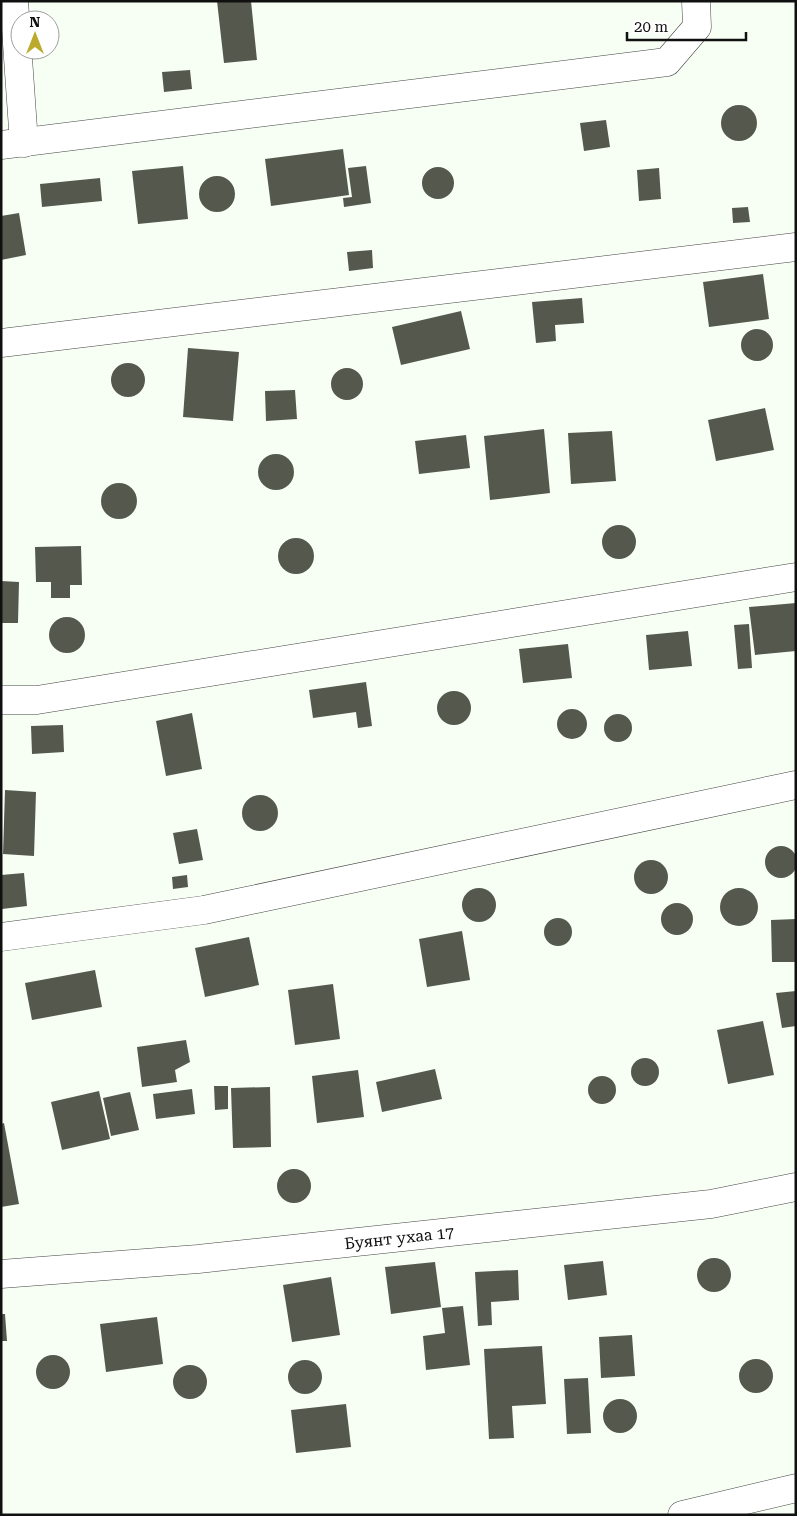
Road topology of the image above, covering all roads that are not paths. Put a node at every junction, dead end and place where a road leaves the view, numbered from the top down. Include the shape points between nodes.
1 (14, 1) edge
2 (696, 1) edge
3 (13, 144) edge
4 (796, 247) edge
5 (1, 343) edge
6 (796, 577) edge
7 (1, 700) edge
8 (796, 785) edge
9 (1, 937) edge
10 (796, 1186) edge
11 (1, 1274) edge
12 (796, 1488) edge
13 (682, 1515) edge

1 - 3 street
2 - 3 street via 696,28 667,62
4 - 5 street
6 - 7 street via 37,700
8 - 9 street via 204,910
10 - 11 street, Буянт ухаа 17 via 711,1204 198,1259
12 - 13 street

